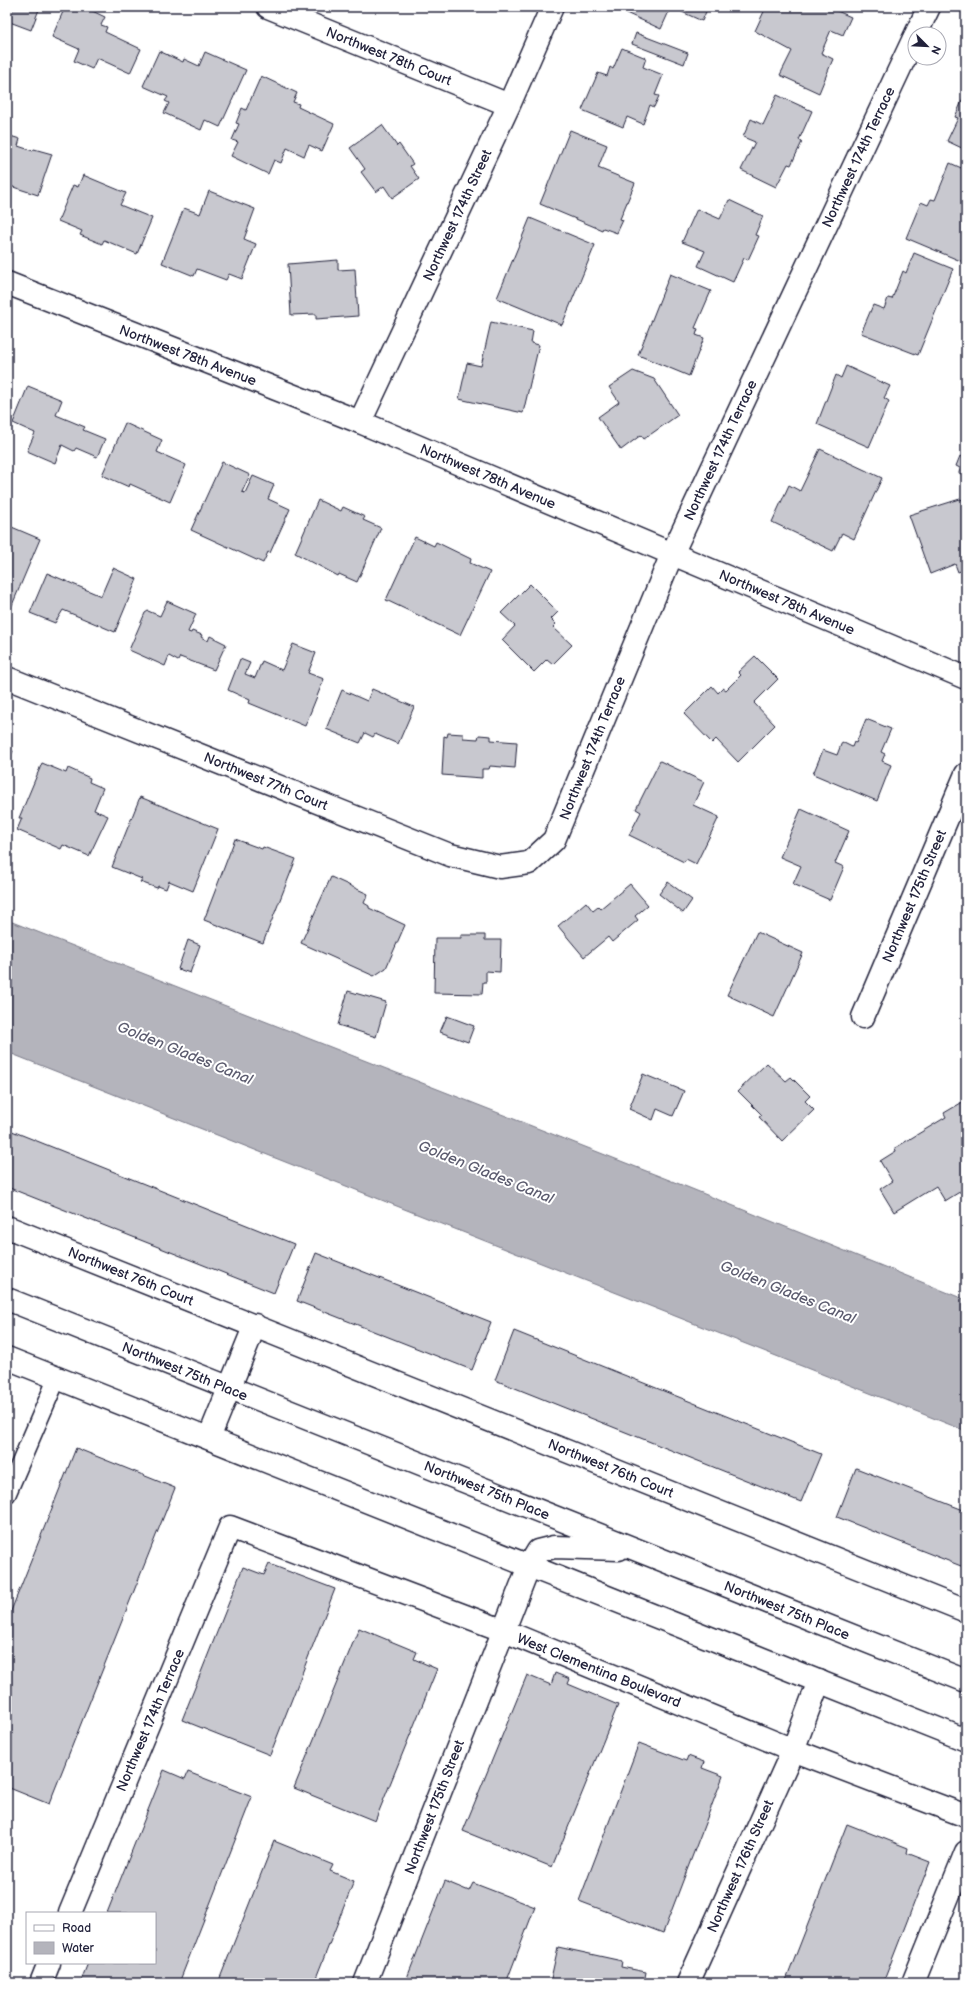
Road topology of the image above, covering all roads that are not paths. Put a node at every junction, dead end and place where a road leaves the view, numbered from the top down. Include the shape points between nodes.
1 (268, 7) edge
2 (552, 7) edge
3 (929, 7) edge
4 (920, 26) edge
5 (907, 52) edge
6 (509, 105) junction
7 (7, 283) edge
8 (360, 422) junction
9 (672, 554) junction
10 (7, 678) edge
11 (966, 678) edge
12 (966, 774) edge
13 (529, 863) joint
14 (863, 1017) dead end
15 (7, 1227) edge
16 (7, 1300) edge
17 (255, 1325) junction
18 (7, 1358) edge
19 (57, 1378) junction
20 (229, 1388) junction
21 (209, 1438) junction
22 (7, 1494) edge
23 (230, 1527) joint
24 (634, 1549) junction
25 (529, 1566) junction
26 (966, 1611) edge
27 (502, 1630) junction
28 (819, 1681) junction
29 (966, 1681) edge
30 (966, 1740) edge
31 (793, 1750) junction
32 (966, 1816) edge
33 (966, 1852) edge
34 (70, 1912) edge
35 (49, 1964) edge
36 (41, 1983) edge
37 (365, 1983) edge
38 (688, 1983) edge
39 (913, 1983) edge

1 - 6 street, Northwest 78th Court
2 - 6 street, Northwest 174th Street
3 - 4 street, Northwest 174th Terrace
5 - 9 street, Northwest 174th Terrace
6 - 8 street, Northwest 174th Street
7 - 8 street, Northwest 78th Avenue
8 - 9 street, Northwest 78th Avenue
9 - 11 street, Northwest 78th Avenue
9 - 13 street, Northwest 174th Terrace via 554,840
10 - 13 street, Northwest 77th Court via 450,855 500,867
12 - 14 street, Northwest 175th Street
15 - 17 street, Northwest 76th Court
16 - 20 street, Northwest 75th Place
17 - 20 street
17 - 26 street, Northwest 76th Court
18 - 19 street
19 - 21 street
19 - 22 lane
20 - 21 street
20 - 24 street, Northwest 75th Place
21 - 25 street
23 - 27 street, West Clementina Boulevard
23 - 34 street, Northwest 174th Terrace
24 - 25 street, Northwest 175th Street via 554,1547 538,1552
24 - 29 street, Northwest 75th Place
25 - 27 street, Northwest 175th Street
25 - 28 street
27 - 31 street, West Clementina Boulevard
27 - 37 street, Northwest 175th Street
28 - 30 street
28 - 31 street, Northwest 176th Street
31 - 32 street, West Clementina Boulevard
31 - 38 street, Northwest 176th Street
33 - 39 street
35 - 36 street

